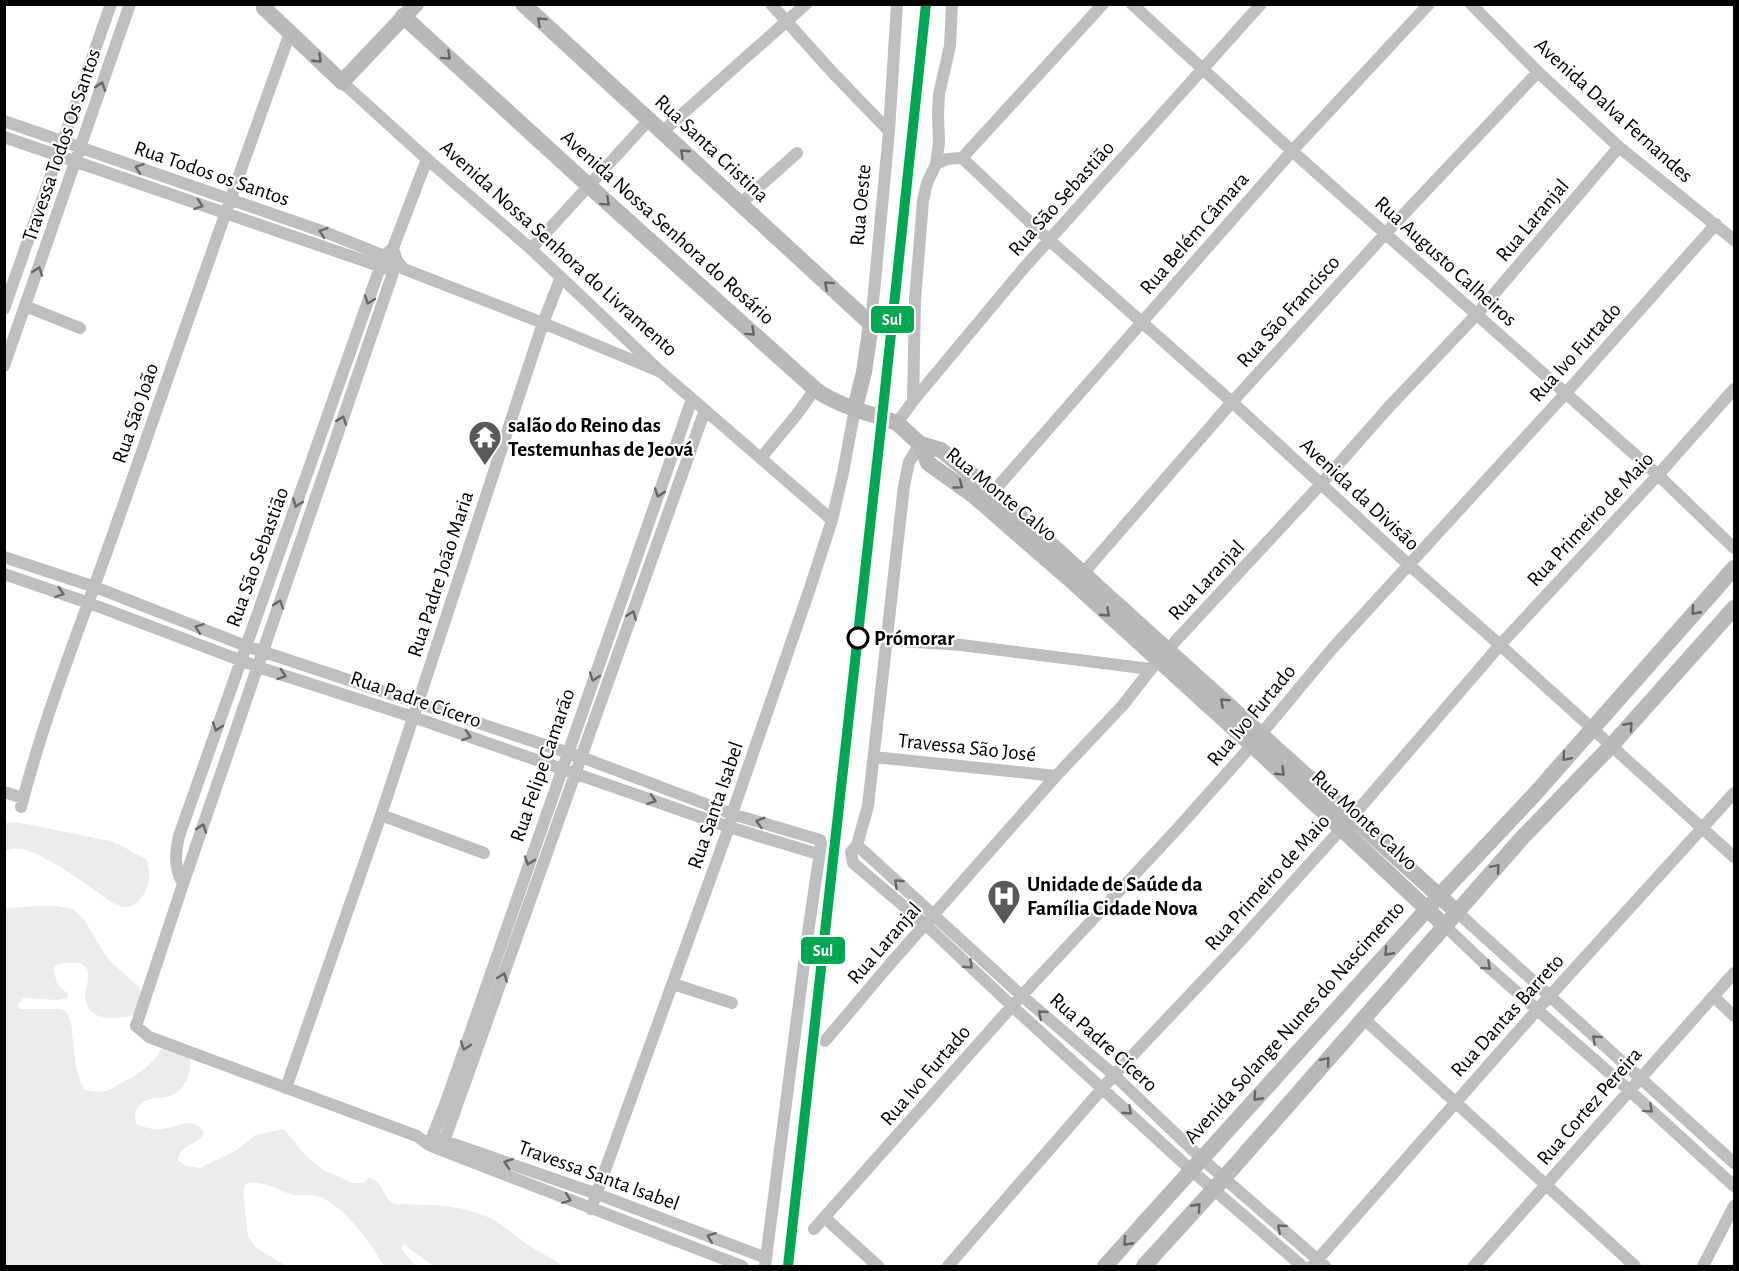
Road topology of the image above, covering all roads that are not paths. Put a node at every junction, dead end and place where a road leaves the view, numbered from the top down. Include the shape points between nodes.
1 (111, 4) edge
2 (130, 4) edge
3 (523, 4) edge
4 (771, 4) edge
5 (806, 4) edge
6 (897, 4) edge
7 (952, 4) edge
8 (1103, 4) edge
9 (1132, 4) edge
10 (1261, 4) edge
11 (1429, 4) edge
12 (1471, 4) edge
13 (263, 6) edge
14 (409, 10) edge
15 (787, 21) junction
16 (290, 33) junction
17 (1203, 69) junction
18 (1538, 72) junction
19 (342, 82) junction
20 (649, 120) junction
21 (4, 121) edge
22 (889, 131) junction
23 (662, 132) junction
24 (4, 137) edge
25 (63, 141) junction
26 (1619, 147) junction
27 (80, 148) junction
28 (1292, 151) junction
29 (797, 153) dead end
30 (58, 156) junction
31 (962, 158) junction
32 (427, 159) junction
33 (941, 161) junction
34 (75, 163) junction
35 (588, 185) junction
36 (230, 199) junction
37 (740, 204) junction
38 (225, 214) junction
39 (1716, 224) junction
40 (1386, 233) junction
41 (1049, 240) junction
42 (1734, 240) edge
43 (531, 249) junction
44 (386, 257) junction
45 (398, 267) junction
46 (10, 277) edge
47 (561, 277) junction
48 (25, 306) junction
49 (4, 309) edge
50 (1477, 314) junction
51 (1141, 322) junction
52 (543, 323) junction
53 (871, 324) junction
54 (80, 328) dead end
55 (9, 336) edge
56 (4, 366) edge
57 (661, 372) junction
58 (815, 389) junction
59 (1734, 389) edge
60 (1565, 394) junction
61 (692, 399) junction
62 (913, 401) junction
63 (1232, 402) junction
64 (855, 408) junction
65 (705, 410) junction
66 (897, 423) junction
67 (920, 444) junction
68 (761, 458) junction
69 (308, 470) junction
70 (323, 475) junction
71 (1658, 475) junction
72 (1321, 484) junction
73 (993, 492) junction
74 (832, 520) junction
75 (1734, 548) edge
76 (4, 557) edge
77 (1409, 565) junction
78 (1734, 568) edge
79 (4, 574) edge
80 (1079, 578) junction
81 (95, 587) junction
82 (89, 603) junction
83 (1734, 608) edge
84 (886, 640) junction
85 (1500, 645) junction
86 (246, 646) junction
87 (263, 651) junction
88 (241, 660) junction
89 (1159, 660) junction
90 (258, 667) junction
91 (418, 703) junction
92 (413, 717) junction
93 (1591, 729) junction
94 (1256, 740) junction
95 (1611, 746) junction
96 (568, 753) junction
97 (581, 757) junction
98 (874, 758) junction
99 (562, 769) junction
100 (575, 774) junction
101 (1056, 776) junction
102 (4, 792) edge
103 (1734, 793) edge
104 (732, 814) junction
105 (381, 815) junction
106 (1346, 823) junction
107 (729, 827) junction
108 (1703, 828) junction
109 (858, 845) junction
110 (484, 853) dead end
111 (818, 854) junction
112 (1734, 857) edge
113 (183, 884) junction
114 (1439, 896) junction
115 (1428, 909) junction
116 (1457, 912) junction
117 (930, 921) junction
118 (1445, 926) junction
119 (1734, 973) edge
120 (673, 984) junction
121 (1022, 996) junction
122 (1713, 996) junction
123 (1549, 997) junction
124 (732, 1003) dead end
125 (1012, 1006) junction
126 (1537, 1010) junction
127 (1734, 1016) edge
128 (1363, 1018) junction
129 (136, 1026) joint
130 (825, 1041) dead end
131 (1114, 1075) junction
132 (1639, 1078) junction
133 (286, 1088) junction
134 (1103, 1089) junction
135 (1629, 1090) junction
136 (1455, 1103) junction
137 (437, 1143) junction
138 (1734, 1163) edge
139 (1196, 1164) junction
140 (1219, 1184) junction
141 (1546, 1185) junction
142 (1734, 1186) edge
143 (597, 1194) junction
144 (1734, 1206) edge
145 (591, 1209) junction
146 (825, 1218) junction
147 (814, 1229) dead end
148 (766, 1262) edge
149 (1318, 1264) edge
150 (742, 1266) edge
151 (878, 1266) edge
152 (948, 1266) edge
153 (1105, 1266) edge
154 (1144, 1266) edge
155 (1302, 1266) edge
156 (1474, 1266) edge
157 (1635, 1266) edge
158 (1703, 1266) edge

1 - 25 street, Travessa Todos Os Santos
27 -> 2 street, Travessa Todos Os Santos
20 -> 3 main road, Rua Santa Cristina
4 - 15 street
5 - 15 street
6 - 22 street, Rua Oeste
7 - 33 street via 950,46 939,93
8 - 31 street
9 - 17 street, Rua Augusto Calheiros
10 - 17 street, Rua São Sebastião
11 - 28 street, Rua Belém Câmara
12 - 18 street, Avenida Dalva Fernandes
13 - 16 main road, Avenida Nossa Senhora do Livramento
14 - 19 main road
14 -> 35 main road, Avenida Nossa Senhora do Rosário
15 - 22 street
15 - 23 street
16 -> 19 main road, Avenida Nossa Senhora do Livramento
16 - 36 street, Rua São João
17 - 28 street, Rua Augusto Calheiros
17 - 41 street, Rua São Sebastião
18 - 26 street, Avenida Dalva Fernandes
18 - 40 street, Rua São Francisco
19 - 32 street, Avenida Nossa Senhora do Livramento
20 - 23 main road, Rua Santa Cristina
20 - 35 street
21 - 25 street, Rua Todos os Santos
22 - 53 street, Rua Oeste
37 -> 23 main road, Rua Santa Cristina
24 - 30 street, Rua Todos os Santos
25 - 27 street, Rua Todos os Santos
25 - 30 street, Travessa Todos Os Santos
26 - 39 street, Avenida Dalva Fernandes
26 - 50 street, Rua Laranjal
27 - 34 street, Travessa Todos Os Santos
36 -> 27 street, Rua Todos os Santos
28 - 40 street, Rua Augusto Calheiros
28 - 51 street, Rua Belém Câmara
29 - 37 street
30 - 34 street, Rua Todos os Santos
30 - 46 street, Travessa Todos Os Santos
31 - 33 street
31 - 41 street, Avenida da Divisão
32 - 43 street, Avenida Nossa Senhora do Livramento
32 - 44 street, Rua São Sebastião
33 - 62 street via 927,183 923,201 915,300
34 -> 38 street, Rua Todos os Santos
48 -> 34 street, Travessa Todos Os Santos
35 - 43 street
35 -> 58 main road, Avenida Nossa Senhora do Rosário
36 - 38 street, Rua São João
44 -> 36 street, Rua Todos os Santos
53 -> 37 main road, Rua Santa Cristina
38 - 44 street, Rua Todos os Santos
38 - 81 street, Rua São João
39 - 42 street, Avenida Dalva Fernandes
39 - 60 street, Rua Ivo Furtado
40 - 50 street, Rua Augusto Calheiros
40 - 63 street, Rua São Francisco
41 - 51 street, Avenida da Divisão
41 - 62 street, Rua São Sebastião
43 - 47 street, Avenida Nossa Senhora do Livramento
44 - 45 street, Rua Todos os Santos
44 - 45 street
44 -> 69 street, Rua São Sebastião
45 - 52 street, Rua Todos os Santos
70 -> 45 street, Rua São Sebastião
46 - 49 street, Travessa Todos Os Santos
47 - 52 street, Rua Padre João Maria
47 - 57 street, Avenida Nossa Senhora do Livramento
48 - 54 street
48 - 55 street, Travessa Todos Os Santos
50 - 60 street, Rua Augusto Calheiros
50 - 72 street, Rua Laranjal
51 - 63 street, Avenida da Divisão
51 - 73 street, Rua Belém Câmara
52 - 57 street, Rua Todos os Santos
52 - 91 street, Rua Padre João Maria
53 - 64 main road, Rua Oeste
55 - 56 street, Travessa Todos Os Santos
57 - 61 street, Avenida Nossa Senhora do Livramento
58 - 64 main road, Avenida Nossa Senhora do Rosário
58 - 68 street
59 - 71 street, Rua Primeiro de Maio
60 - 71 street, Rua Augusto Calheiros
60 - 77 street, Rua Ivo Furtado
61 - 65 street, Avenida Nossa Senhora do Livramento
61 -> 96 street, Rua Felipe Camarão
62 - 66 street, Rua São Sebastião
63 - 72 street, Avenida da Divisão
63 - 80 street, Rua São Francisco
64 - 66 main road, Avenida Nossa Senhora do Rosário
64 - 74 street, Rua Santa Isabel
65 - 68 street, Avenida Nossa Senhora do Livramento
97 -> 65 street, Rua Felipe Camarão
66 - 67 main road, Avenida Nossa Senhora do Rosário
67 - 73 main road, Rua Monte Calvo via 941,450
67 -> 80 main road, Rua Monte Calvo via 928,463
67 - 84 street via 909,462 904,486
68 - 74 street, Avenida Nossa Senhora do Livramento
69 - 70 street
69 -> 86 street, Rua São Sebastião
87 -> 70 street, Rua São Sebastião
71 - 75 street, Rua Augusto Calheiros
71 - 85 street, Rua Primeiro de Maio
72 - 77 street, Avenida da Divisão
72 - 89 street, Rua Laranjal
73 - 80 main road, Rua Monte Calvo
74 - 104 street, Rua Santa Isabel
76 - 81 street, Rua Padre Cícero
77 - 85 street, Avenida da Divisão
77 - 94 street, Rua Ivo Furtado
78 -> 93 main road, Avenida Solange Nunes do Nascimento
79 -> 82 street, Rua Padre Cícero
80 - 89 main road, Rua Monte Calvo
81 - 82 street, Rua São João
86 -> 81 street, Rua Padre Cícero
82 - 88 street, Rua Padre Cícero
82 - 102 street, Rua São João via 22,802
95 -> 83 main road
84 - 89 street
84 - 98 street
85 - 93 street, Avenida da Divisão
85 - 106 street, Rua Primeiro de Maio
86 - 87 street, Rua Padre Cícero
86 - 88 street, Rua São Sebastião
87 - 90 street, Rua São Sebastião
87 - 91 street, Rua Padre Cícero
88 - 90 street, Rua Padre Cícero
88 -> 113 street, Rua São Sebastião via 179,836 175,857
89 - 94 main road, Rua Monte Calvo
89 - 101 street, Rua Laranjal
90 -> 92 street, Rua Padre Cícero
113 -> 90 street, Rua São Sebastião
91 - 92 street, Rua Padre João Maria
91 - 96 street, Rua Padre Cícero
92 -> 99 street, Rua Padre Cícero
92 - 105 street, Rua Padre João Maria
93 - 95 street, Avenida da Divisão
93 -> 114 main road, Avenida Solange Nunes do Nascimento
94 - 106 main road, Rua Monte Calvo
94 - 121 street, Rua Ivo Furtado
95 - 108 street, Avenida da Divisão
116 -> 95 main road
96 - 97 street, Rua Padre Cícero
96 - 99 street, Rua Felipe Camarão
97 - 100 street, Rua Felipe Camarão
97 - 104 street, Rua Padre Cícero
98 - 101 street, Travessa São José
98 - 109 street
99 - 100 street, Rua Padre Cícero
99 -> 137 street, Rua Felipe Camarão
100 -> 107 street, Rua Padre Cícero
137 -> 100 street, Rua Felipe Camarão
101 - 117 street, Rua Laranjal
103 - 108 street, Rua Dantas Barreto
104 - 107 street, Rua Santa Isabel
111 -> 104 street, Rua Padre Cícero via 820,841 816,838
105 - 110 street
105 - 133 street, Rua Padre João Maria
106 - 114 main road, Rua Monte Calvo
106 - 115 main road, Rua Monte Calvo
106 - 131 street, Rua Primeiro de Maio
107 - 111 street, Rua Padre Cícero
107 - 120 street, Rua Santa Isabel
108 - 112 street, Avenida da Divisão
108 - 123 street, Rua Dantas Barreto
117 -> 109 street, Rua Padre Cícero
109 - 117 street, Rua Padre Cícero via 851,852 853,863
111 - 148 street
113 - 129 street, Rua São Sebastião
114 - 115 main road, Avenida Solange Nunes do Nascimento
114 - 116 main road, Rua Monte Calvo
115 - 118 main road, Rua Monte Calvo
115 -> 139 main road, Avenida Solange Nunes do Nascimento
116 - 118 main road
116 - 123 street, Rua Monte Calvo
117 - 121 street, Rua Padre Cícero
117 -> 125 street, Rua Padre Cícero
117 - 130 street, Rua Laranjal
118 -> 126 street, Rua Monte Calvo
118 - 128 main road
119 - 122 street, Rua Cortez Pereira
120 - 124 street
120 - 143 street, Rua Santa Isabel
121 - 125 street, Rua Ivo Furtado
131 -> 121 street, Rua Padre Cícero
122 - 127 street
122 - 132 street, Rua Cortez Pereira
123 - 126 street, Rua Dantas Barreto
132 -> 123 street, Rua Monte Calvo
125 - 134 street, Rua Padre Cícero
125 - 146 street, Rua Ivo Furtado
126 - 135 street, Rua Monte Calvo
126 - 136 street, Rua Dantas Barreto
128 - 136 street
140 -> 128 main road
129 - 133 street, Travessa Santa Isabel via 149,1037
131 - 134 street, Rua Primeiro de Maio
131 - 139 street, Rua Padre Cícero
132 - 135 street, Rua Cortez Pereira
132 - 138 street, Rua Monte Calvo
133 - 137 street, Travessa Santa Isabel
134 -> 139 street, Rua Padre Cícero
134 - 152 street, Rua Primeiro de Maio
135 - 141 street, Rua Cortez Pereira
135 -> 142 street, Rua Monte Calvo
136 - 141 street
136 - 149 street, Rua Dantas Barreto
143 -> 137 street, Travessa Santa Isabel
137 -> 145 street, Travessa Santa Isabel
139 - 140 street, Rua Padre Cícero
139 -> 153 main road, Avenida Solange Nunes do Nascimento
149 -> 140 street, Rua Padre Cícero
154 -> 140 main road
140 - 155 street, Rua Padre Cícero
141 - 156 street, Rua Cortez Pereira
141 - 157 street
143 - 145 street, Rua Santa Isabel
148 -> 143 street, Travessa Santa Isabel
144 - 158 street
145 - 150 street, Travessa Santa Isabel
146 - 147 street, Rua Ivo Furtado
146 - 151 street

